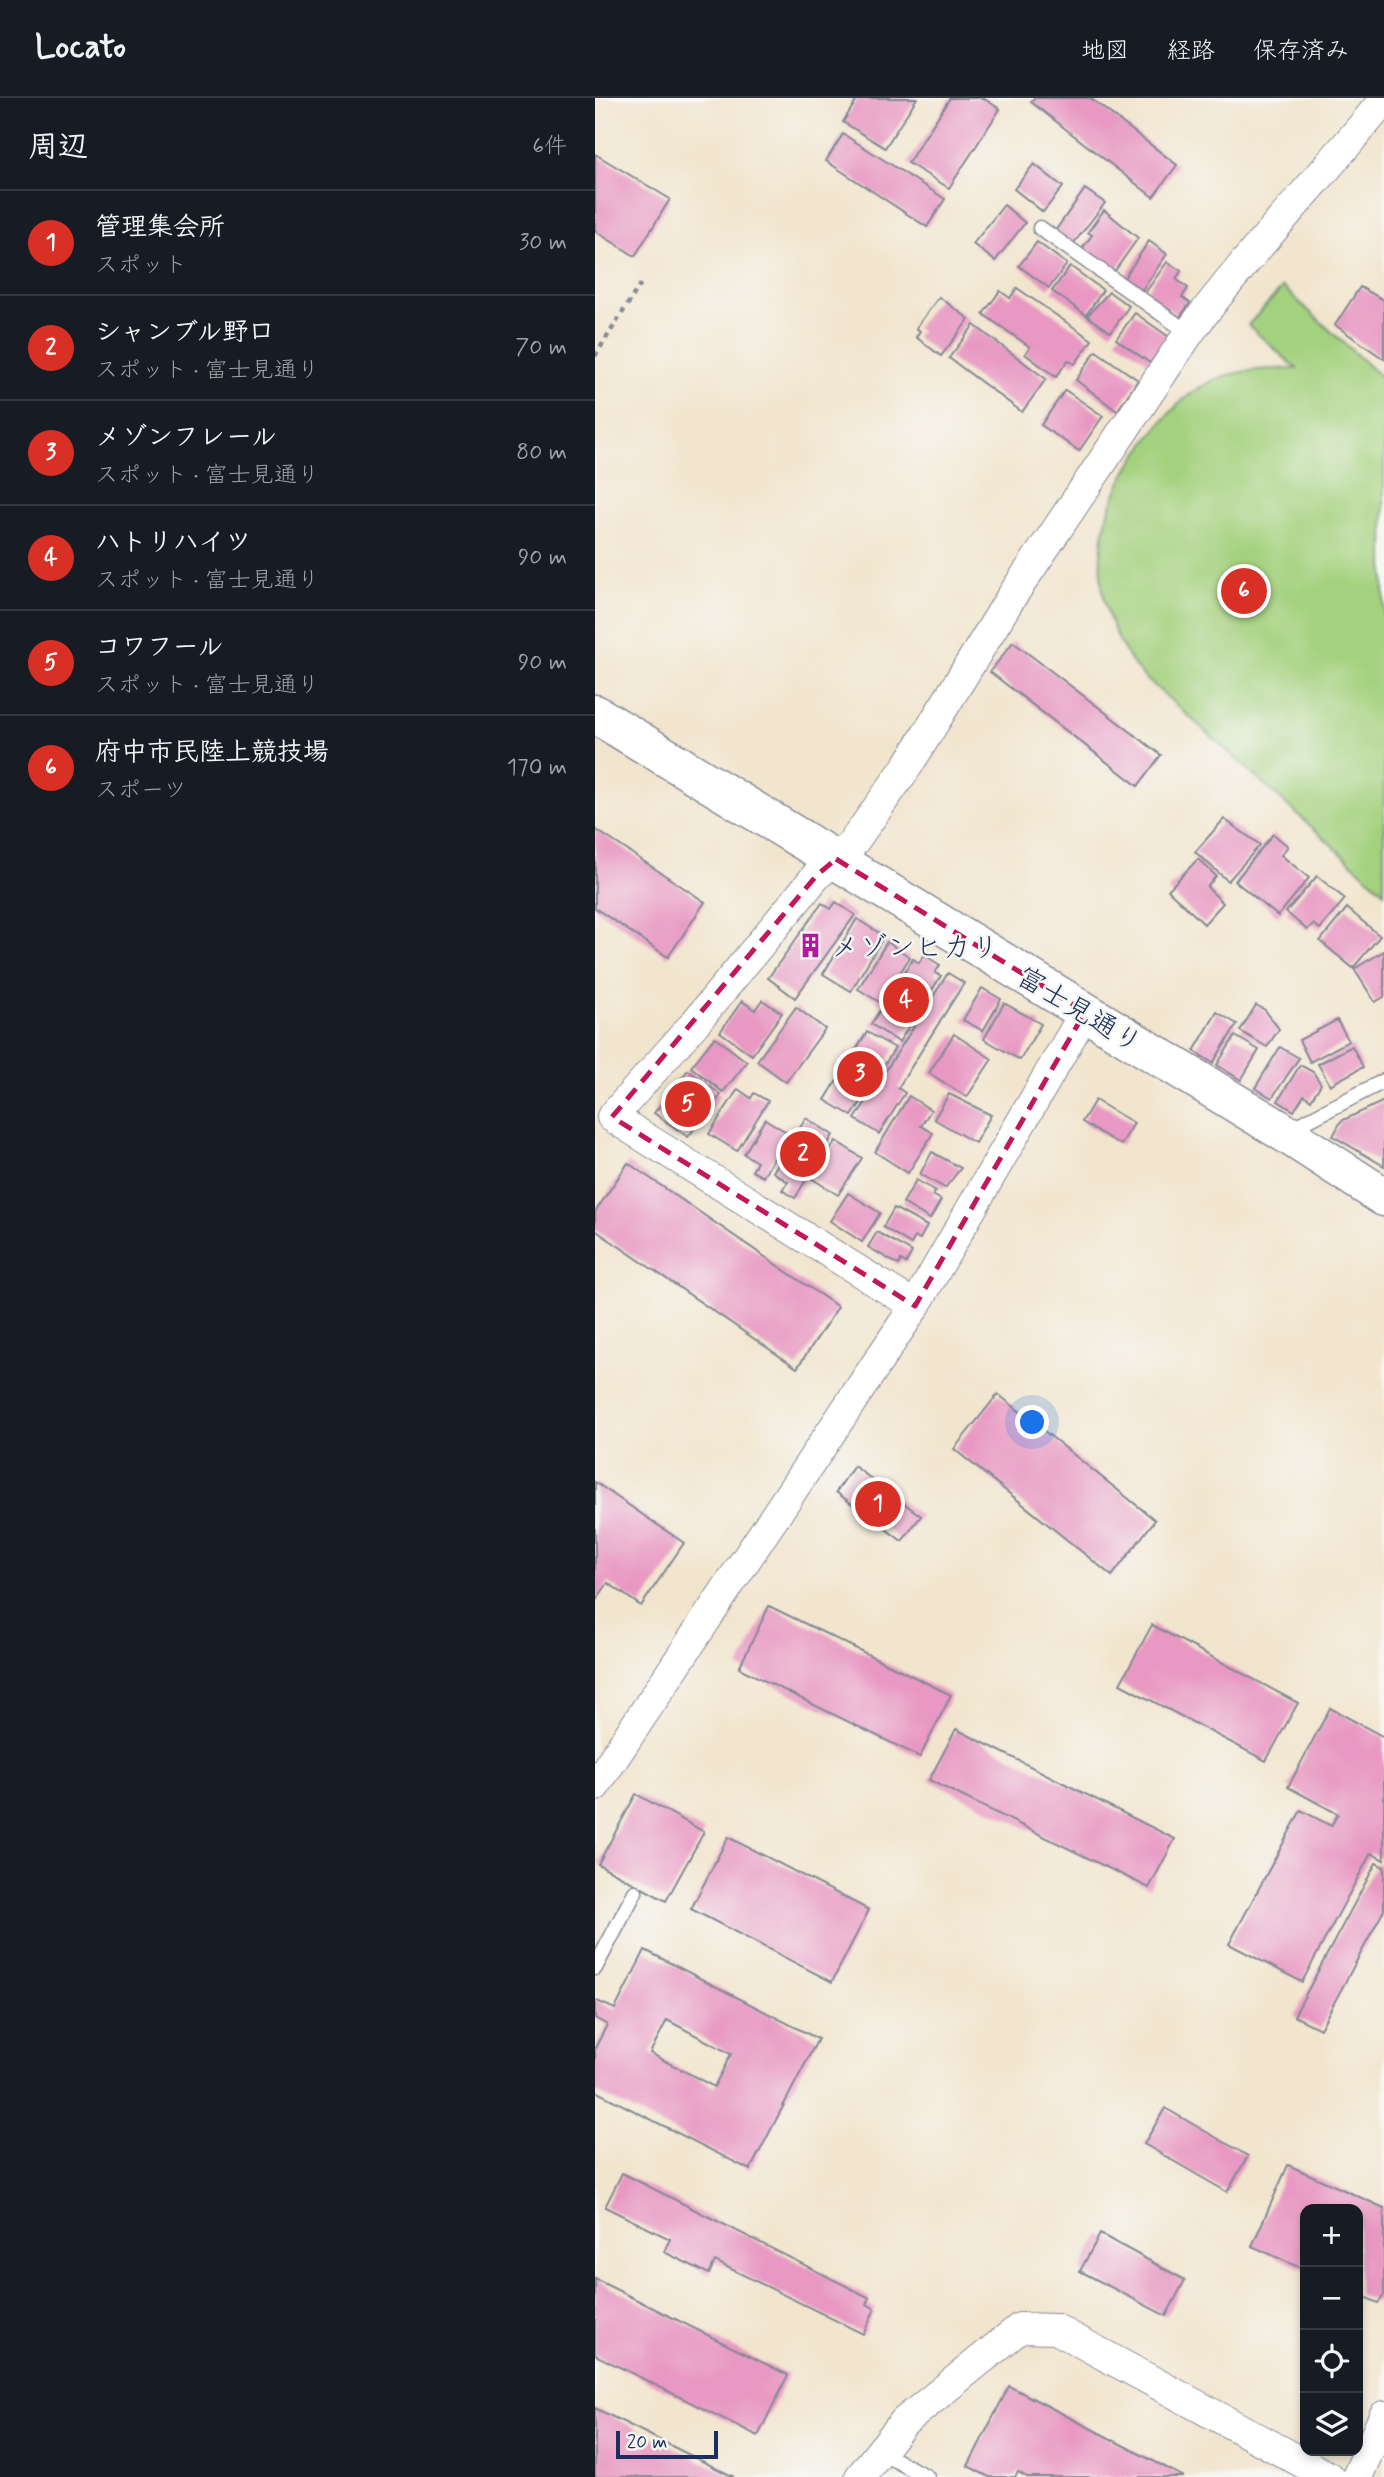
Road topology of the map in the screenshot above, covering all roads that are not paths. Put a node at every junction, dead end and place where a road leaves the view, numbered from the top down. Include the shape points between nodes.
1 (1384, 100) edge
2 (1040, 228) dead end
3 (1189, 333) junction
4 (595, 714) edge
5 (836, 859) junction
6 (1085, 1012) junction
7 (1384, 1081) edge
8 (1285, 1133) junction
9 (1384, 1197) edge
10 (915, 1306) junction
11 (595, 1786) edge
12 (635, 1892) dead end
13 (597, 1959) edge
14 (1384, 2416) edge
15 (880, 2452) junction
16 (860, 2477) edge
17 (927, 2477) edge
18 (1329, 2477) edge
19 (1357, 2477) edge

1 - 3 street
2 - 3 lane
3 - 5 street via 1010,599 908,765 852,844
4 - 5 street, 富士見通り
5 - 6 street, 富士見通り
5 - 10 street via 817,875 613,1117
6 - 8 street, 富士見通り
6 - 10 street
7 - 8 lane
8 - 9 street, 富士見通り
10 - 11 street
12 - 13 lane
14 - 19 street
15 - 16 street
15 - 17 lane
15 - 18 street via 904,2422 1020,2328 1056,2329

